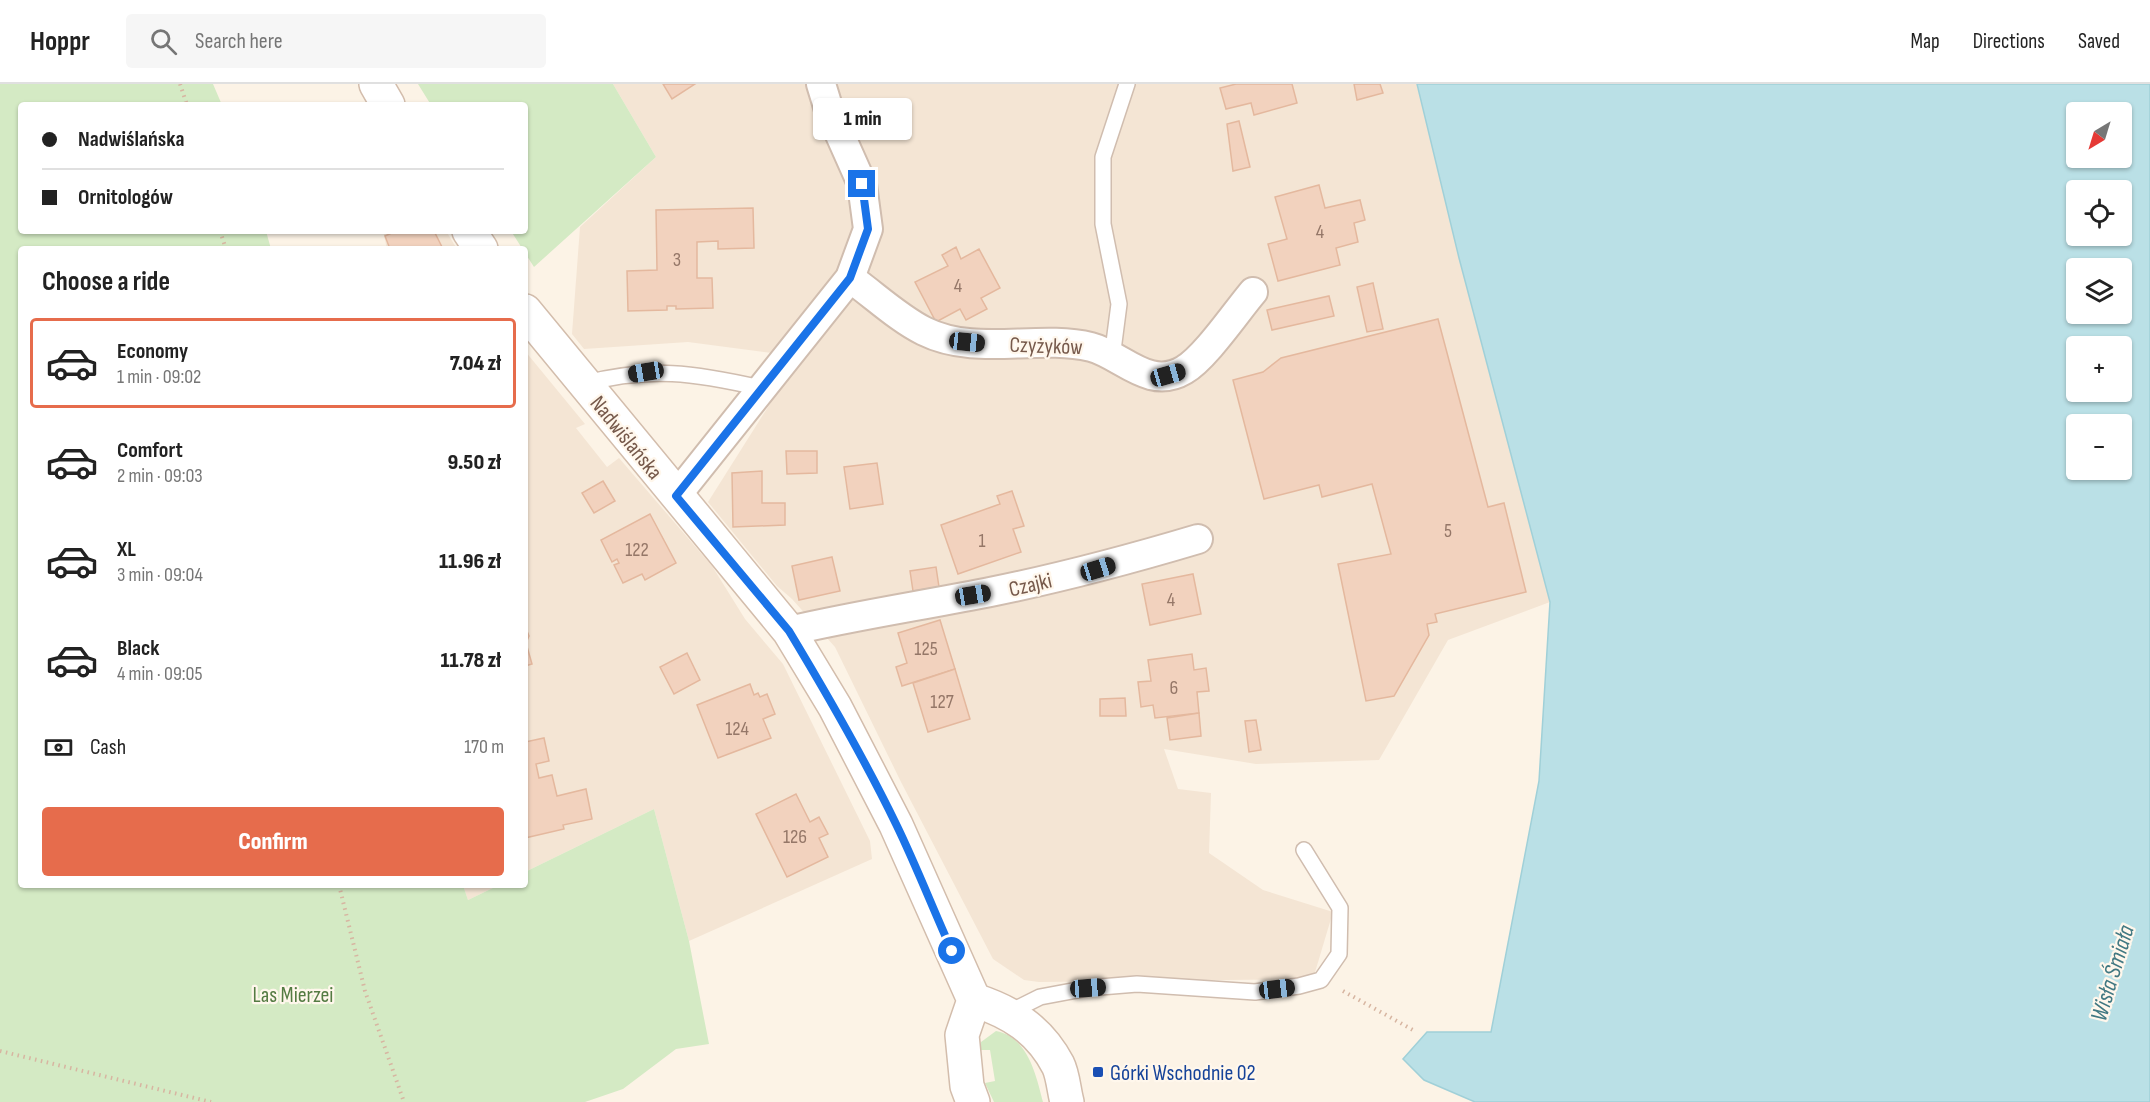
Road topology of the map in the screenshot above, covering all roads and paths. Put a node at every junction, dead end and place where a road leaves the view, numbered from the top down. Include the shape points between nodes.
1 (180, 84) edge
2 (376, 84) edge
3 (821, 84) edge
4 (1127, 84) edge
5 (186, 102) edge
6 (386, 102) edge
7 (850, 278) junction
8 (1253, 291) dead end
9 (528, 315) edge
10 (1112, 358) junction
11 (583, 384) junction
12 (760, 388) junction
13 (676, 496) junction
14 (1198, 539) dead end
15 (789, 631) junction
16 (1304, 850) dead end
17 (340, 888) edge
18 (1321, 980) junction
19 (974, 1000) junction
20 (1008, 1012) junction
21 (1413, 1030) dead end
22 (0, 1051) edge
23 (211, 1102) edge
24 (405, 1102) edge
25 (973, 1102) edge
26 (1066, 1102) edge

1 - 5 path
2 - 6 street
3 - 7 street via 862,184 868,229
4 - 10 lane via 1103,157 1103,224 1119,304
7 - 10 street, Czyżyków via 924,331 949,340 985,344 1058,342 1093,348
7 - 12 street
8 - 10 street, Czyżyków via 1184,371 1150,375
9 - 11 street, Nadwiślańska
11 - 12 lane via 646,372 700,374
11 - 13 street, Nadwiślańska
12 - 13 street
13 - 15 street, Nadwiślańska
14 - 15 street, Czajki via 1098,569 994,592 847,616
15 - 19 street, Nadwiślańska via 835,708 896,825
16 - 18 lane via 1340,908 1339,954
17 - 24 path via 365,991
18 - 20 lane via 1255,992 1137,984 1088,988 1040,997
18 - 21 path
19 - 20 street
19 - 25 street via 962,1035 967,1086
20 - 26 street via 1031,1029 1059,1066
22 - 23 path

